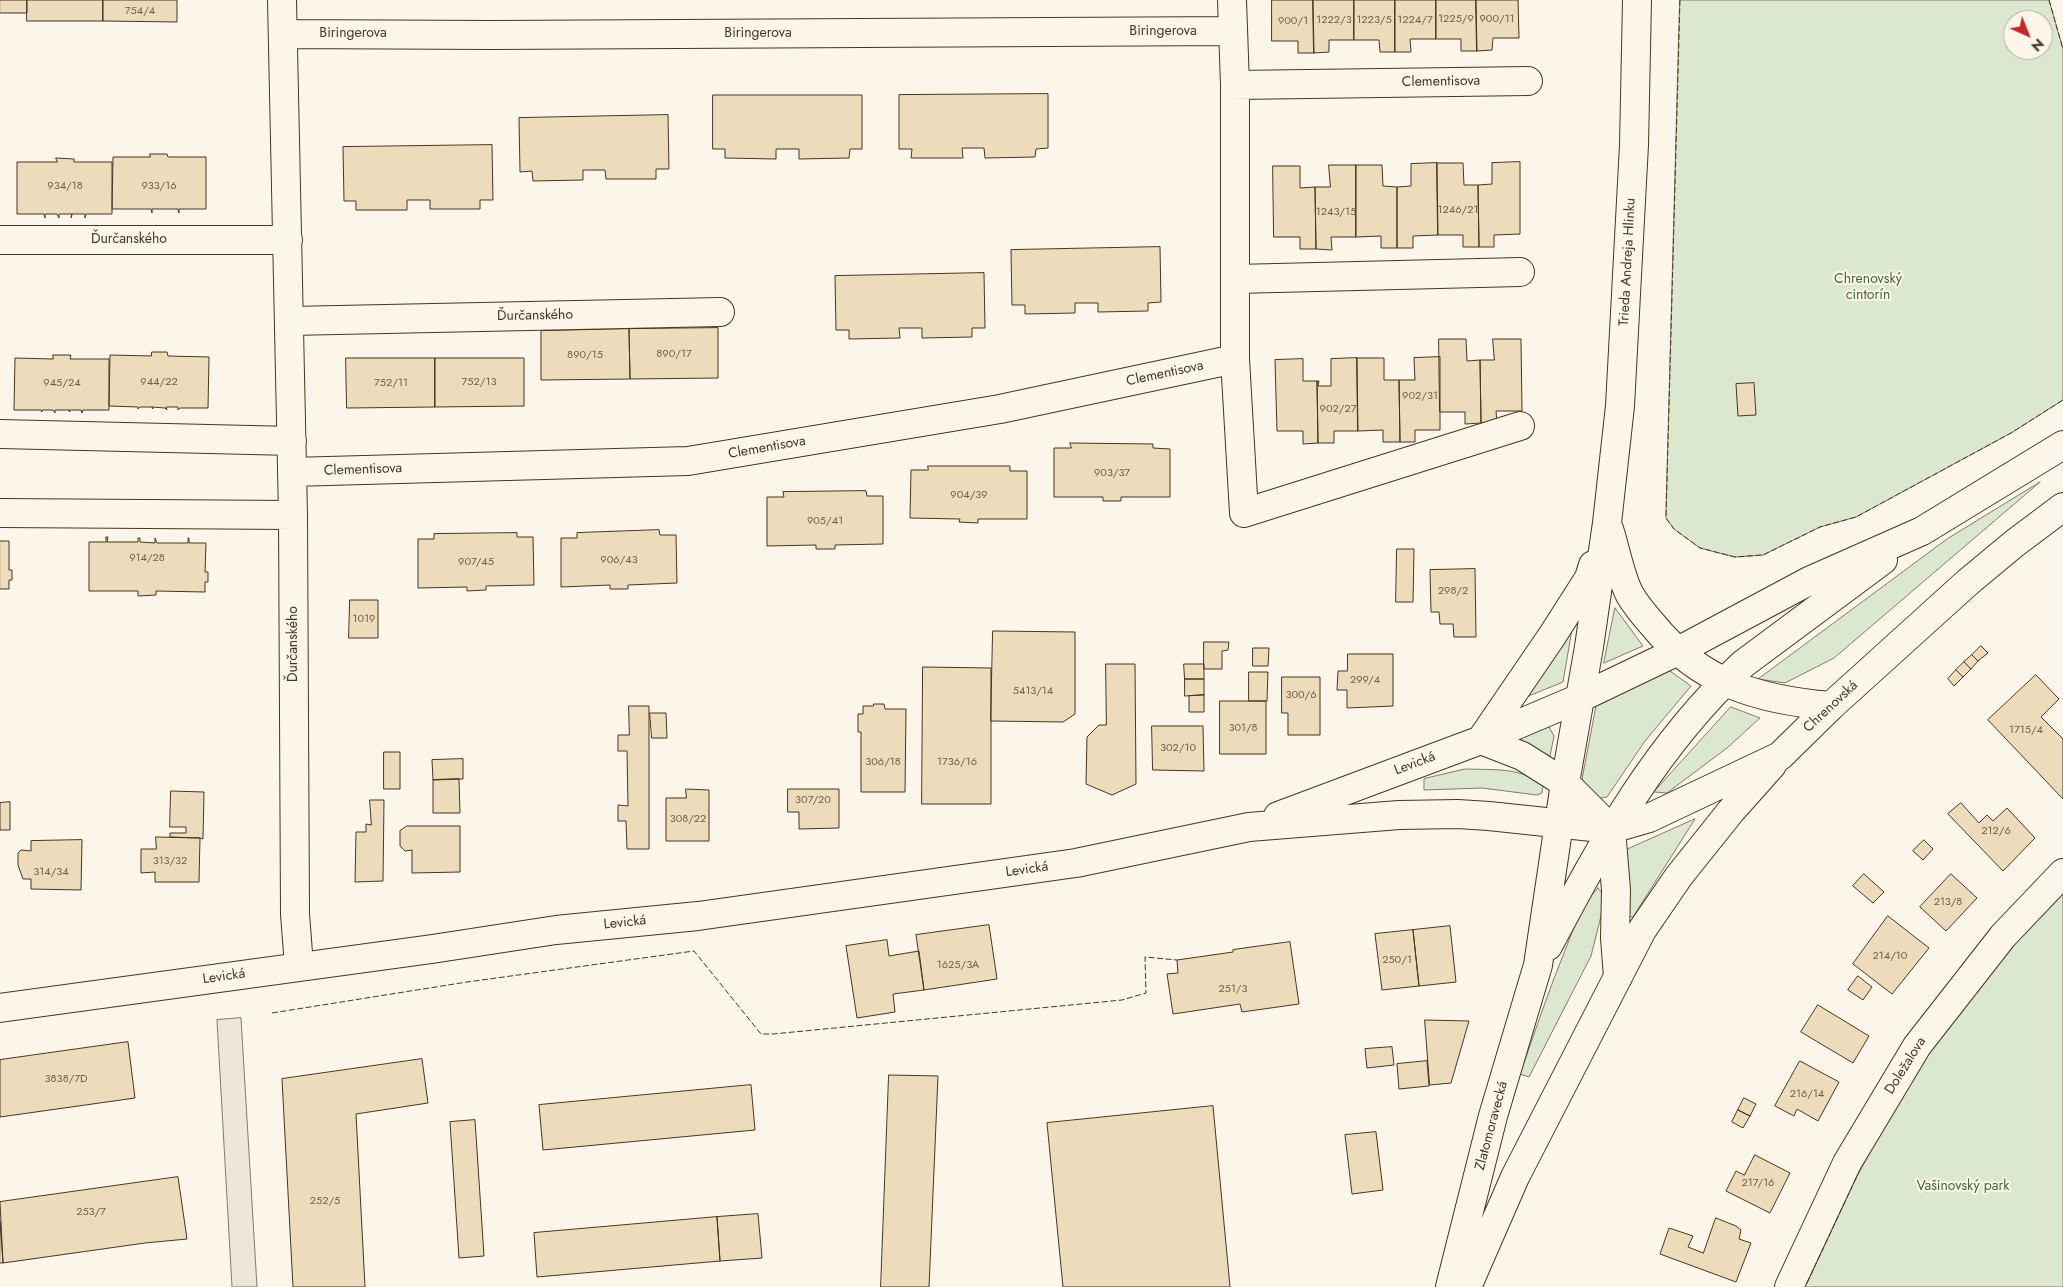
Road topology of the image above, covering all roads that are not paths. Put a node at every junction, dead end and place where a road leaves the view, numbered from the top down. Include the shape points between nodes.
1 (282, 0) edge
2 (1232, 0) edge
3 (1637, 0) edge
4 (1233, 31) junction
5 (284, 34) junction
6 (1528, 81) dead end
7 (1235, 85) junction
8 (0, 240) edge
9 (288, 240) junction
10 (1520, 272) dead end
11 (1236, 279) junction
12 (720, 312) dead end
13 (290, 321) junction
14 (1235, 359) junction
15 (1520, 426) dead end
16 (0, 434) edge
17 (292, 441) junction
18 (2063, 445) edge
19 (292, 472) junction
20 (2063, 507) edge
21 (0, 513) edge
22 (293, 515) junction
23 (1607, 523) junction
24 (1922, 531) junction
25 (1678, 651) junction
26 (1724, 682) junction
27 (1580, 698) junction
28 (1831, 706) junction
29 (1481, 740) junction
30 (1780, 756) junction
31 (1564, 783) junction
32 (1559, 823) junction
33 (1249, 827) junction
34 (1611, 829) junction
35 (2063, 873) edge
36 (1538, 965) junction
37 (299, 966) junction
38 (1618, 977) junction
39 (0, 1008) edge
40 (1450, 1287) edge
41 (1467, 1287) edge
42 (1789, 1287) edge

1 - 5 main road, Ďurčanského
2 - 4 main road
3 - 23 main road, Trieda Andreja Hlinku via 1634,145 1620,406
4 - 5 main road, Biringerova
4 - 7 main road
5 - 9 main road, Ďurčanského
6 - 7 main road, Clementisova
7 - 11 main road
8 - 9 main road, Ďurčanského
9 - 13 main road, Ďurčanského
10 - 11 main road
11 - 14 main road
12 - 13 main road, Ďurčanského
13 - 17 main road, Ďurčanského
14 - 15 main road via 1244,513
14 - 19 main road, Clementisova via 1000,409 688,461
16 - 17 main road
17 - 19 main road, Ďurčanského
18 - 24 main road
19 - 22 main road, Ďurčanského
20 - 28 main road, Chrenovská via 1968,582
21 - 22 main road
22 - 37 main road, Ďurčanského via 295,914
23 - 25 main road via 1631,596 1661,635
23 - 27 main road
23 - 29 main road via 1589,578
24 - 25 main road via 1809,581
24 - 26 main road via 1743,664
25 - 26 main road
25 - 27 main road
26 - 28 main road via 1753,693
26 - 34 main road via 1660,756
27 - 29 main road, Levická
27 - 31 main road
28 - 30 main road, Chrenovská
29 - 31 main road via 1522,756
29 - 33 main road, Levická
30 - 34 main road, Chrenovská via 1649,818
30 - 38 main road via 1679,876 1642,930
31 - 32 main road
31 - 34 main road
32 - 33 main road, Levická via 1448,814
32 - 34 main road, Chrenovská
32 - 36 main road
33 - 37 main road, Levická via 1076,863 708,915 556,930
34 - 36 main road
34 - 38 main road
35 - 42 main road, Doležalova via 2003,936 1917,1046 1847,1163
36 - 40 main road, Zlatomoravecká via 1493,1116
37 - 39 main road, Levická
38 - 41 main road via 1515,1176

